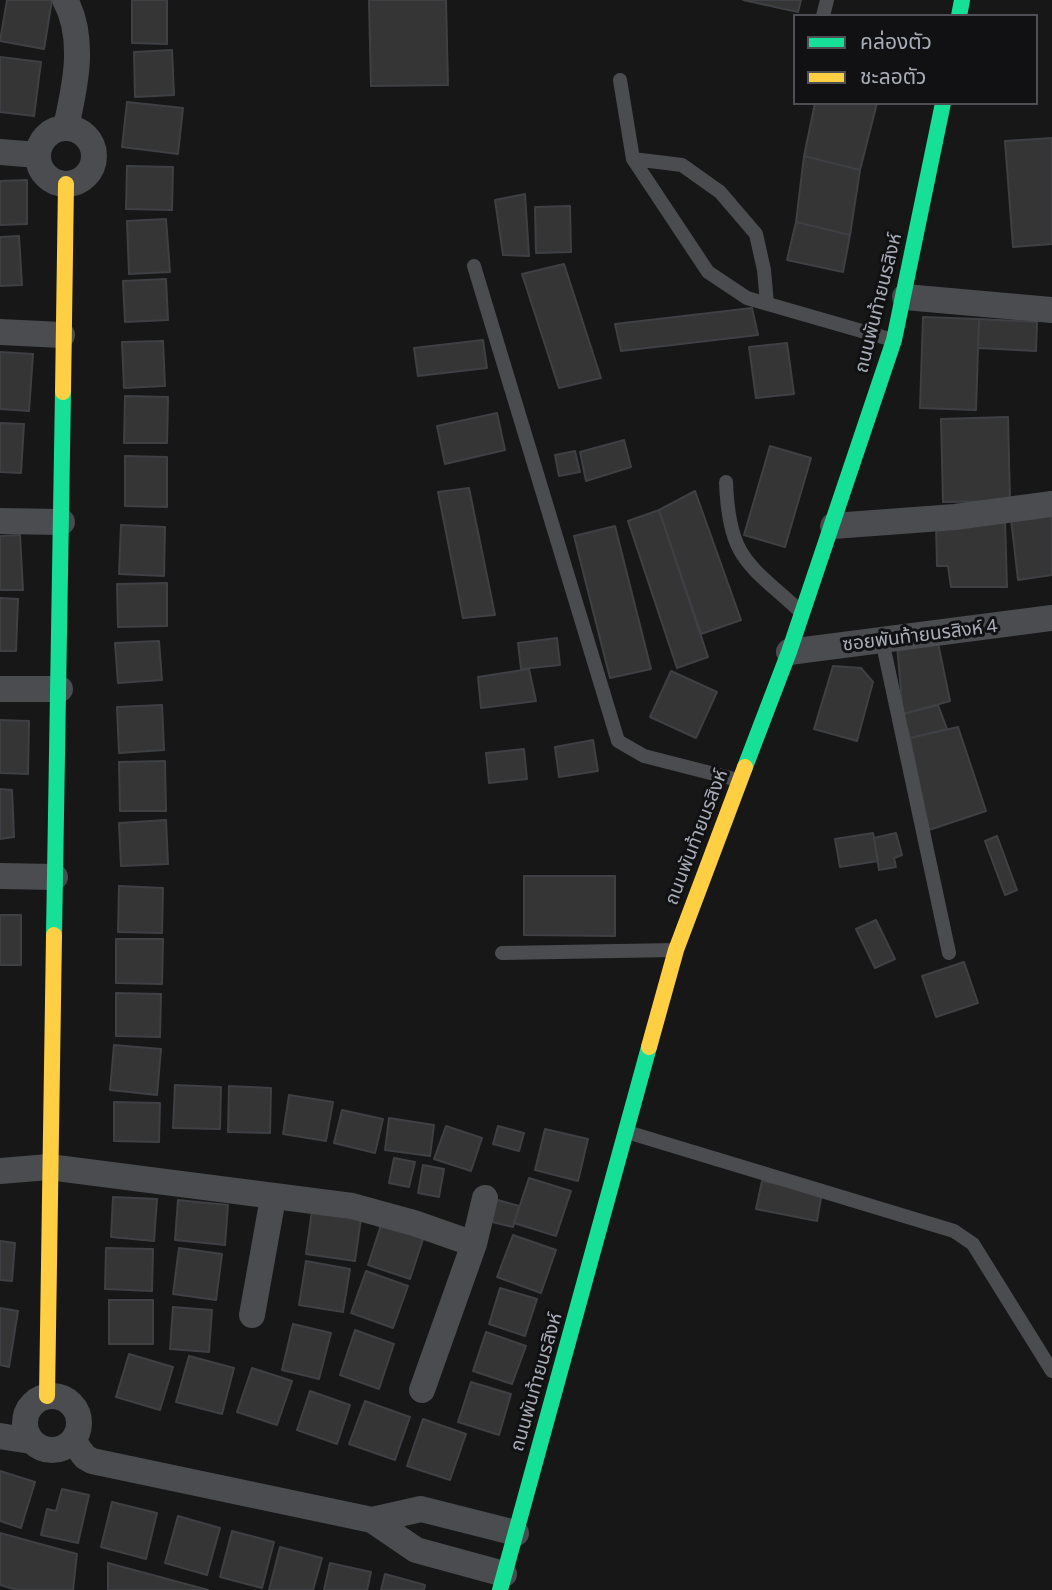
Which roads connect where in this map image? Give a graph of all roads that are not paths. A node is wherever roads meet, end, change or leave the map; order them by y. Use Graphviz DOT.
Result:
graph roads {
  1 [pos="65,0"];
  2 [pos="620,80"];
  3 [pos="943,105"];
  4 [pos="66,127"];
  5 [pos="0,152"];
  6 [pos="38,155"];
  7 [pos="633,159"];
  8 [pos="66,184"];
  9 [pos="474,266"];
  10 [pos="905,297"];
  11 [pos="766,304"];
  12 [pos="1052,310"];
  13 [pos="0,332"];
  14 [pos="62,335"];
  15 [pos="894,340"];
  16 [pos="726,482"];
  17 [pos="1052,504"];
  18 [pos="0,521"];
  19 [pos="62,522"];
  20 [pos="833,526"];
  21 [pos="802,613"];
  22 [pos="1052,618"];
  23 [pos="882,640"];
  24 [pos="789,652"];
  25 [pos="0,689"];
  26 [pos="60,689"];
  27 [pos="739,781"];
  28 [pos="0,876"];
  29 [pos="55,877"];
  30 [pos="676,950"];
  31 [pos="502,953"];
  32 [pos="949,953"];
  33 [pos="625,1131"];
  34 [pos="49,1167"];
  35 [pos="0,1171"];
  36 [pos="273,1198"];
  37 [pos="485,1198"];
  38 [pos="474,1244"];
  39 [pos="252,1315"];
  40 [pos="1052,1371"];
  41 [pos="422,1390"];
  42 [pos="47,1396"];
  43 [pos="0,1436"];
  44 [pos="31,1441"];
  45 [pos="73,1441"];
  46 [pos="372,1520"];
  47 [pos="516,1533"];
  48 [pos="502,1582"];
  1 -- 4 [label="street"];
  2 -- 7 [label="lane"];
  3 -- 10 [label="street, ถนนพันท้ายนรสิงห์"];
  4 -- 6 [label="street"];
  4 -- 8 [label="street"];
  5 -- 6 [label="street"];
  6 -- 8 [label="street"];
  7 -- 11 [label="lane"];
  7 -- 11 [label="lane"];
  8 -- 14 [label="street"];
  9 -- 27 [label="lane"];
  10 -- 12 [label="street"];
  10 -- 15 [label="street, ถนนพันท้ายนรสิงห์"];
  11 -- 15 [label="lane"];
  13 -- 14 [label="street"];
  14 -- 19 [label="street"];
  15 -- 20 [label="street, ถนนพันท้ายนรสิงห์"];
  16 -- 21 [label="lane"];
  17 -- 20 [label="street"];
  18 -- 19 [label="street"];
  19 -- 26 [label="street"];
  20 -- 21 [label="street, ถนนพันท้ายนรสิงห์"];
  21 -- 24 [label="street, ถนนพันท้ายนรสิงห์"];
  22 -- 23 [label="street, ซอยพันท้ายนรสิงห์ 4"];
  23 -- 24 [label="street, ซอยพันท้ายนรสิงห์ 4"];
  23 -- 32 [label="lane"];
  24 -- 27 [label="street, ถนนพันท้ายนรสิงห์"];
  25 -- 26 [label="street"];
  26 -- 29 [label="street"];
  27 -- 30 [label="street, ถนนพันท้ายนรสิงห์"];
  28 -- 29 [label="street"];
  29 -- 34 [label="street"];
  30 -- 31 [label="lane"];
  30 -- 33 [label="street, ถนนพันท้ายนรสิงห์"];
  33 -- 40 [label="lane"];
  33 -- 47 [label="street, ถนนพันท้ายนรสิงห์"];
  34 -- 35 [label="street"];
  34 -- 36 [label="street"];
  34 -- 42 [label="street"];
  36 -- 38 [label="street"];
  36 -- 39 [label="street"];
  37 -- 38 [label="street"];
  38 -- 41 [label="street"];
  42 -- 44 [label="street"];
  42 -- 45 [label="street"];
  43 -- 44 [label="street"];
  44 -- 45 [label="street"];
  45 -- 46 [label="street"];
  46 -- 47 [label="street"];
  46 -- 48 [label="street"];
  47 -- 48 [label="street, ถนนพันท้ายนรสิงห์"];
}
